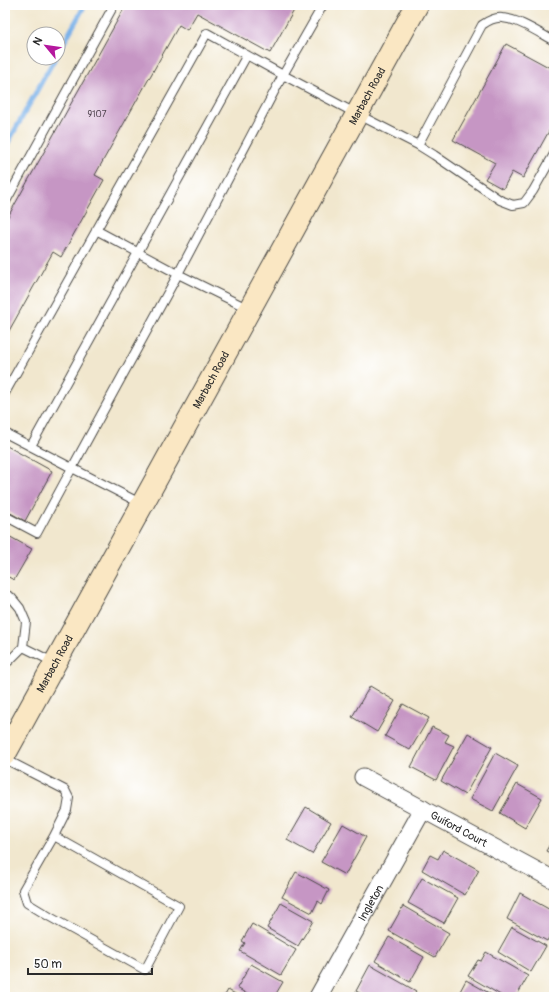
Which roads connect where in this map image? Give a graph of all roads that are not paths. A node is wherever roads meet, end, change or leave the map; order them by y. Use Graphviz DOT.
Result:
graph roads {
  1 [pos="114,5"];
  2 [pos="323,5"];
  3 [pos="417,5"];
  4 [pos="554,41"];
  5 [pos="247,55"];
  6 [pos="283,75"];
  7 [pos="357,114"];
  8 [pos="418,145"];
  9 [pos="554,154"];
  10 [pos="5,203"];
  11 [pos="96,230"];
  12 [pos="138,252"];
  13 [pos="178,274"];
  14 [pos="250,309"];
  15 [pos="5,393"];
  16 [pos="5,433"];
  17 [pos="31,446"];
  18 [pos="72,468"];
  19 [pos="142,505"];
  20 [pos="5,516"];
  21 [pos="5,594"];
  22 [pos="23,647"];
  23 [pos="5,663"];
  24 [pos="55,663"];
  25 [pos="5,754"];
  26 [pos="5,759"];
  27 [pos="363,777"];
  28 [pos="423,809"];
  29 [pos="54,836"];
  30 [pos="554,880"];
  31 [pos="318,997"];
  1 -- 10 [label="lane"];
  2 -- 6 [label="lane"];
  3 -- 7 [label="main road, Marbach Road"];
  4 -- 8 [label="lane"];
  5 -- 6 [label="lane"];
  5 -- 11 [label="lane"];
  5 -- 12 [label="lane"];
  6 -- 7 [label="lane"];
  6 -- 13 [label="lane"];
  7 -- 8 [label="lane"];
  7 -- 14 [label="main road, Marbach Road"];
  8 -- 9 [label="lane"];
  11 -- 12 [label="lane"];
  11 -- 15 [label="lane"];
  12 -- 13 [label="lane"];
  12 -- 17 [label="lane"];
  13 -- 14 [label="lane"];
  13 -- 18 [label="lane"];
  14 -- 19 [label="main road, Marbach Road"];
  16 -- 17 [label="lane"];
  17 -- 18 [label="lane"];
  18 -- 19 [label="lane"];
  18 -- 20 [label="lane"];
  19 -- 24 [label="main road, Marbach Road"];
  21 -- 22 [label="lane"];
  22 -- 23 [label="lane"];
  22 -- 24 [label="lane"];
  24 -- 25 [label="main road, Marbach Road"];
  26 -- 29 [label="lane"];
  27 -- 28 [label="street, Guiford Court"];
  28 -- 30 [label="street, Guiford Court"];
  28 -- 31 [label="street, Ingleton"];
  29 -- 29 [label="lane"];
}
